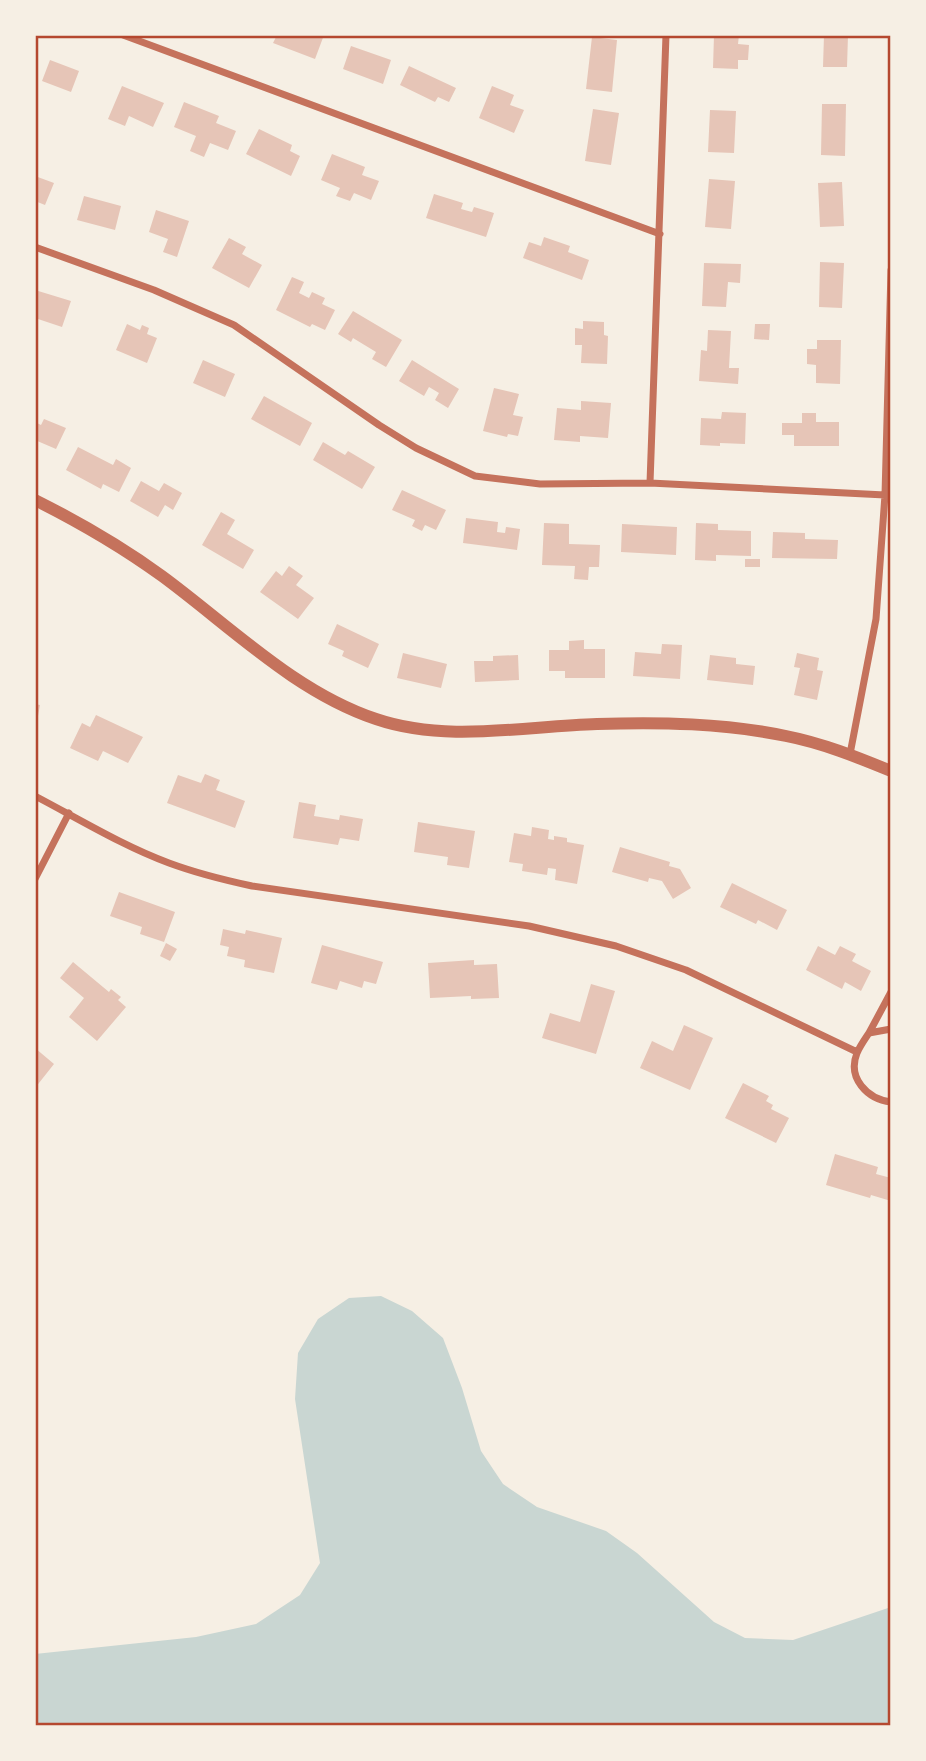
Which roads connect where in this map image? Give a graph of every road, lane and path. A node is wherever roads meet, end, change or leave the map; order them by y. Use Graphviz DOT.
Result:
graph roads {
  1 [pos="666,35"];
  2 [pos="128,36"];
  3 [pos="660,234"];
  4 [pos="35,247"];
  5 [pos="891,270"];
  6 [pos="650,483"];
  7 [pos="885,495"];
  8 [pos="35,500"];
  9 [pos="850,754"];
  10 [pos="891,771"];
  11 [pos="35,796"];
  12 [pos="69,813"];
  13 [pos="35,879"];
  14 [pos="891,992"];
  15 [pos="891,1029"];
  16 [pos="869,1032"];
  17 [pos="857,1052"];
  18 [pos="891,1102"];
  1 -- 3 [label="street"];
  2 -- 3 [label="street"];
  3 -- 6 [label="street"];
  4 -- 6 [label="street"];
  5 -- 7 [label="street"];
  6 -- 7 [label="street"];
  7 -- 9 [label="street"];
  8 -- 9 [label="street"];
  9 -- 10 [label="street"];
  11 -- 12 [label="street"];
  12 -- 13 [label="street"];
  12 -- 17 [label="street"];
  14 -- 16 [label="street"];
  15 -- 16 [label="street"];
  16 -- 17 [label="street"];
  17 -- 18 [label="street"];
}
